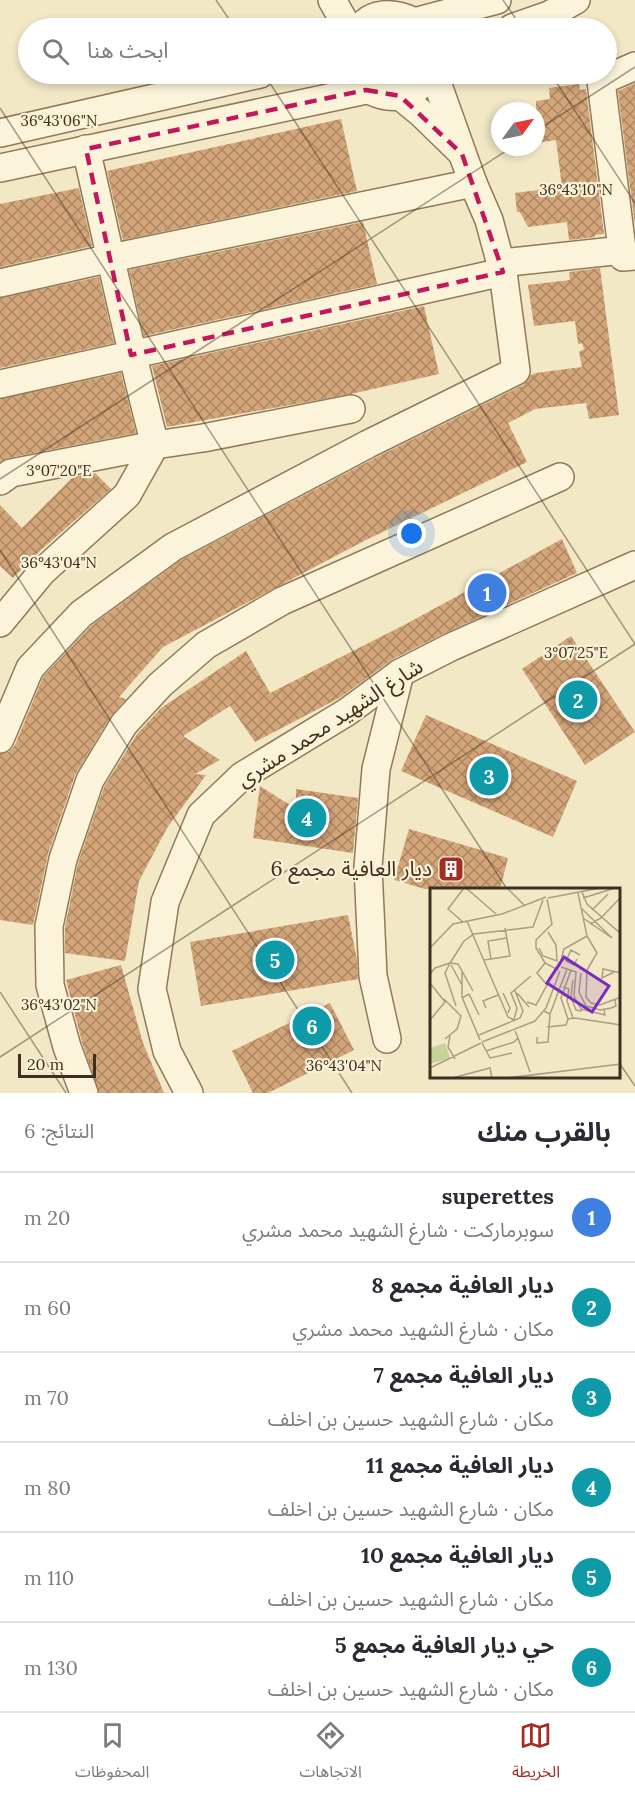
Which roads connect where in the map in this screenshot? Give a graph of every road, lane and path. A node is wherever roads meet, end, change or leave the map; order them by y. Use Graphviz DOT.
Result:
graph roads {
  1 [pos="332,0"];
  2 [pos="497,0"];
  3 [pos="576,0"];
  4 [pos="342,18"];
  5 [pos="376,18"];
  6 [pos="404,18"];
  7 [pos="440,18"];
  8 [pos="540,18"];
  9 [pos="635,66"];
  10 [pos="617,74"];
  11 [pos="216,84"];
  12 [pos="352,84"];
  13 [pos="363,84"];
  14 [pos="420,84"];
  15 [pos="438,84"];
  16 [pos="601,84"];
  17 [pos="400,96"];
  18 [pos="0,133"];
  19 [pos="86,149"];
  20 [pos="462,154"];
  21 [pos="0,168"];
  22 [pos="473,183"];
  23 [pos="629,253"];
  24 [pos="111,258"];
  25 [pos="502,268"];
  26 [pos="0,284"];
  27 [pos="131,355"];
  28 [pos="0,384"];
  29 [pos="351,409"];
  30 [pos="155,445"];
  31 [pos="560,477"];
  32 [pos="0,481"];
  33 [pos="635,565"];
  34 [pos="0,623"];
  35 [pos="400,672"];
  36 [pos="0,739"];
  37 [pos="387,1039"];
  38 [pos="84,1093"];
  39 [pos="189,1093"];
  1 -- 4 [label="street"];
  2 -- 7 [label="street"];
  3 -- 8 [label="street"];
  5 -- 6 [label="street"];
  9 -- 10 [label="street"];
  11 -- 18 [label="street"];
  12 -- 19 [label="street"];
  13 -- 17 [label="street"];
  14 -- 17 [label="street"];
  15 -- 20 [label="street"];
  16 -- 23 [label="street"];
  17 -- 20 [label="street"];
  19 -- 21 [label="street"];
  19 -- 24 [label="street"];
  20 -- 22 [label="street"];
  22 -- 24 [label="street"];
  22 -- 25 [label="street"];
  23 -- 25 [label="street"];
  24 -- 26 [label="street"];
  24 -- 27 [label="street"];
  25 -- 27 [label="street"];
  25 -- 36 [label="street"];
  27 -- 28 [label="street"];
  27 -- 30 [label="street"];
  29 -- 30 [label="street"];
  30 -- 32 [label="street"];
  30 -- 34 [label="street"];
  31 -- 38 [label="street"];
  33 -- 35 [label="street, شارغ الشهيد محمد مشري"];
  35 -- 37 [label="street"];
  35 -- 39 [label="street, شارغ الشهيد محمد مشري"];
}
